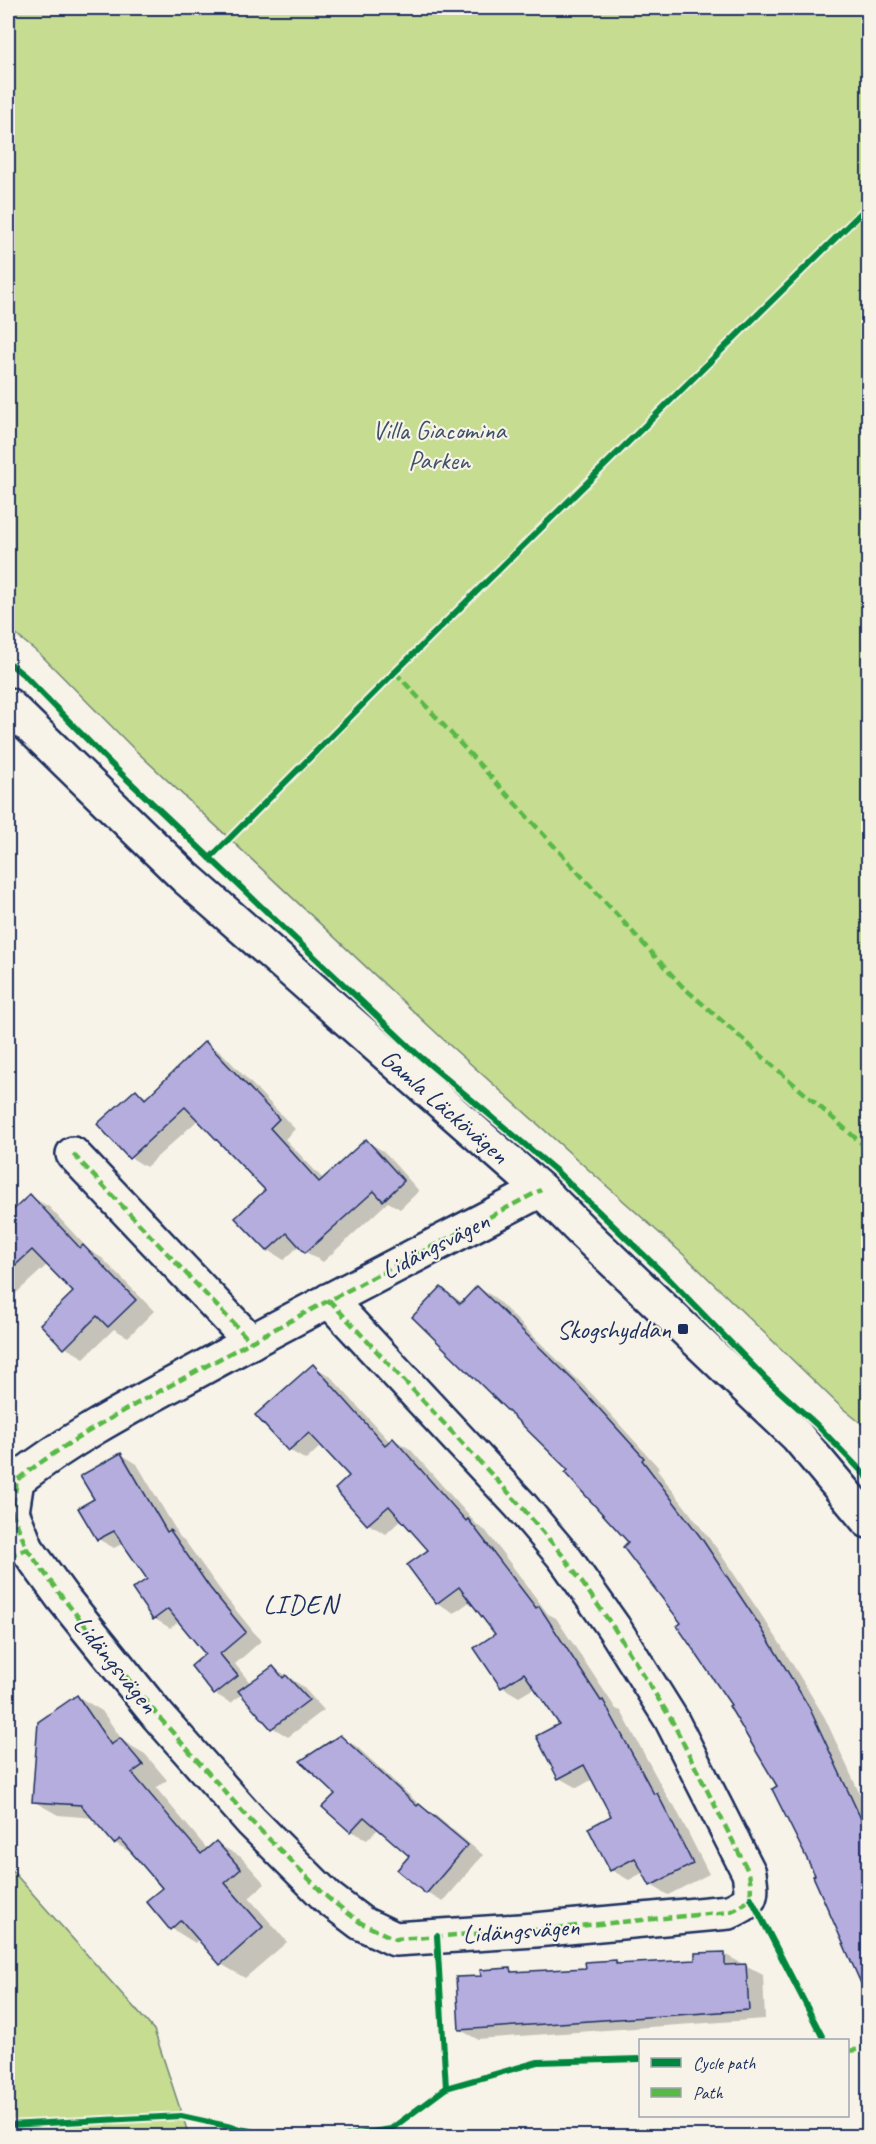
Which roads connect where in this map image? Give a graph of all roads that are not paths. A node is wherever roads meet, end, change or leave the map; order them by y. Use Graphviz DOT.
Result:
graph roads {
  1 [pos="8,705"];
  2 [pos="73,1154"];
  3 [pos="541,1190"];
  4 [pos="329,1300"];
  5 [pos="250,1342"];
  6 [pos="868,1521"];
  1 -- 3 [label="street, Gamla Läckövägen"];
  2 -- 5 [label="street"];
  3 -- 4 [label="street, Lidängsvägen"];
  3 -- 6 [label="street, Gamla Läckövägen"];
  4 -- 5 [label="street, Lidängsvägen"];
  4 -- 5 [label="street, Lidängsvägen"];
}
